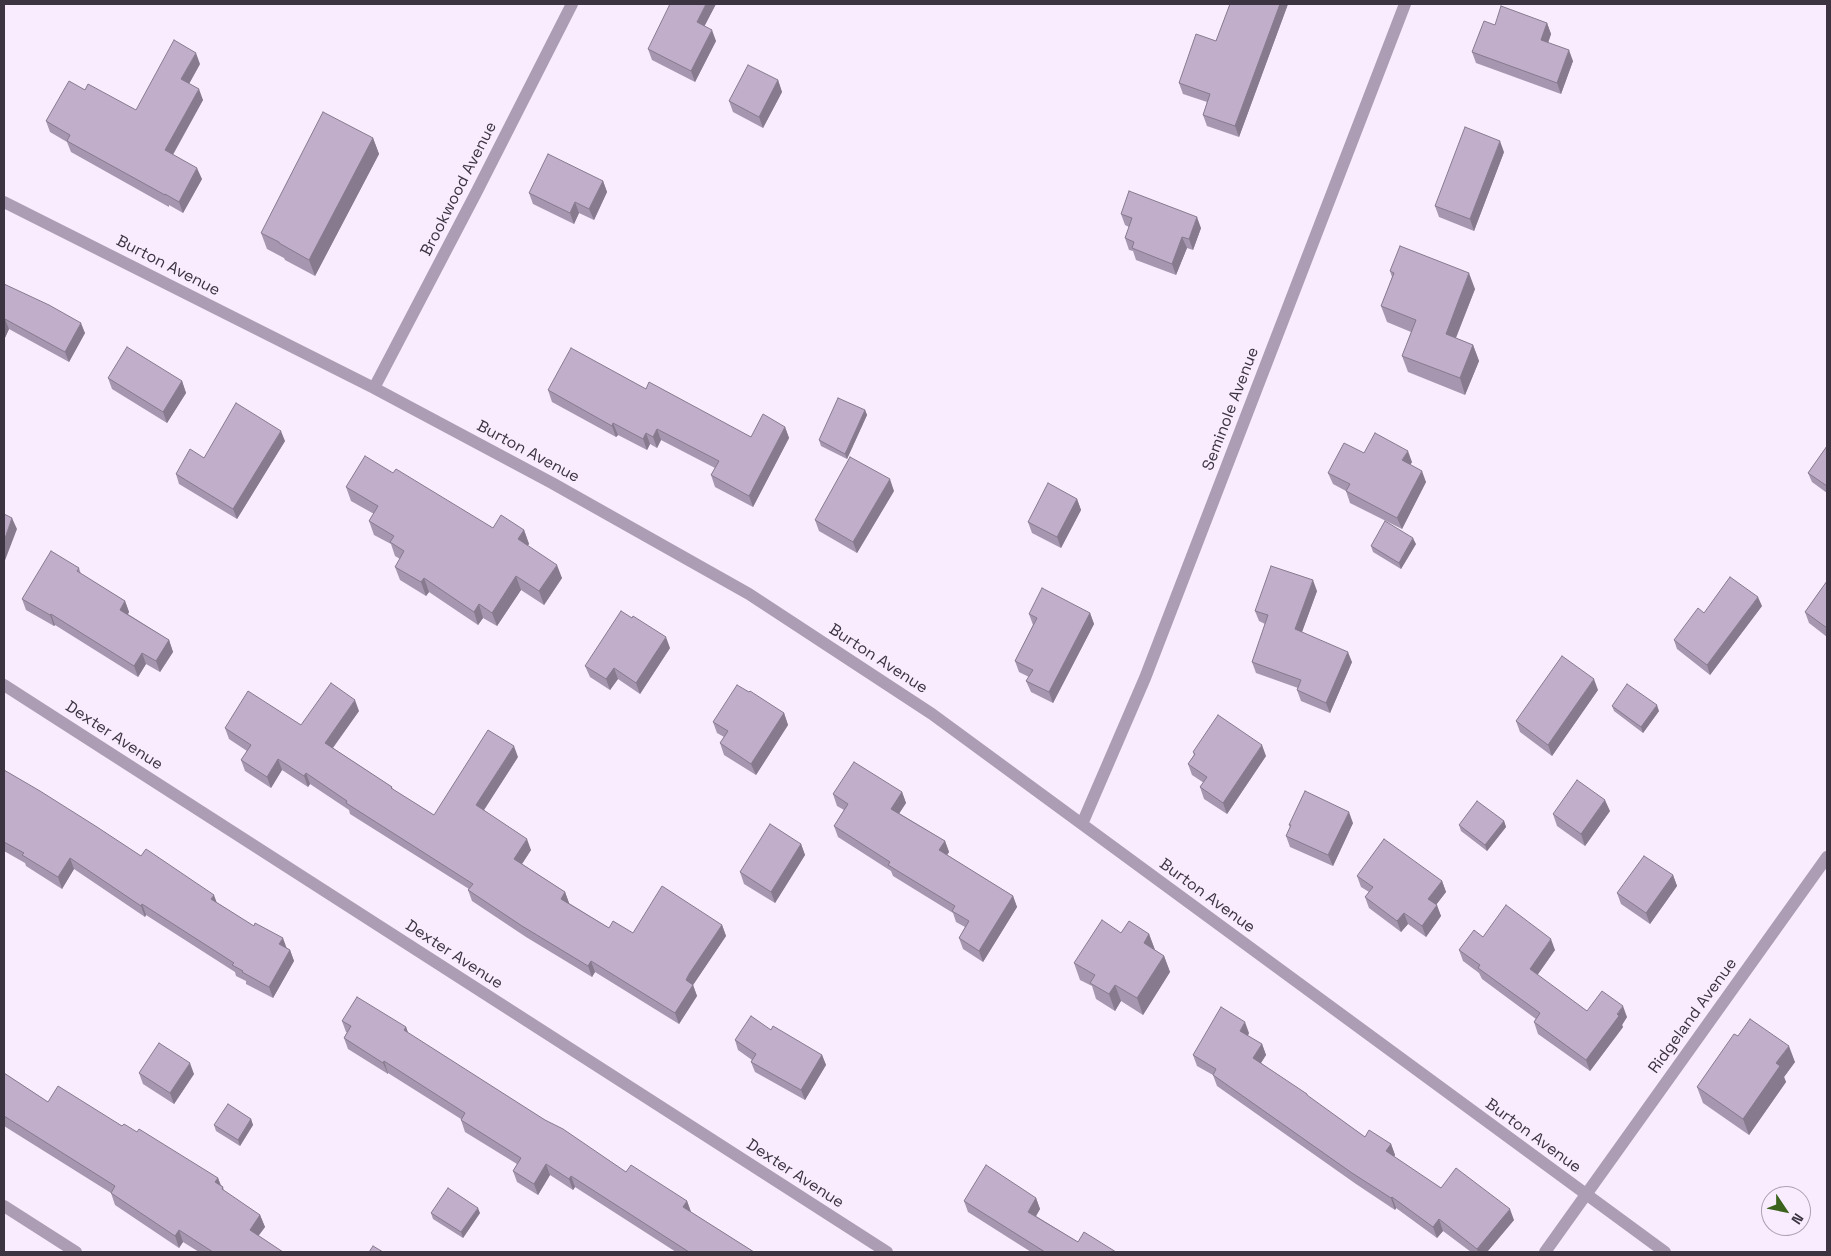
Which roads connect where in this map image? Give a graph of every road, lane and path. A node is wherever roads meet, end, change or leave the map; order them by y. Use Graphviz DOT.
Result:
graph roads {
  1 [pos="572,4"];
  2 [pos="1405,4"];
  3 [pos="4,202"];
  4 [pos="374,388"];
  5 [pos="4,685"];
  6 [pos="1082,824"];
  7 [pos="1827,857"];
  8 [pos="1585,1194"];
  9 [pos="4,1206"];
  10 [pos="76,1252"];
  11 [pos="887,1252"];
  12 [pos="1545,1252"];
  13 [pos="1665,1252"];
  1 -- 4 [label="street, Brookwood Avenue"];
  2 -- 6 [label="street, Seminole Avenue"];
  3 -- 4 [label="street, Burton Avenue"];
  4 -- 6 [label="street, Burton Avenue"];
  5 -- 11 [label="street, Dexter Avenue"];
  6 -- 8 [label="street, Burton Avenue"];
  7 -- 8 [label="street, Ridgeland Avenue"];
  8 -- 12 [label="street, Ridgeland Avenue"];
  8 -- 13 [label="street, Burton Avenue"];
  9 -- 10 [label="street"];
}
